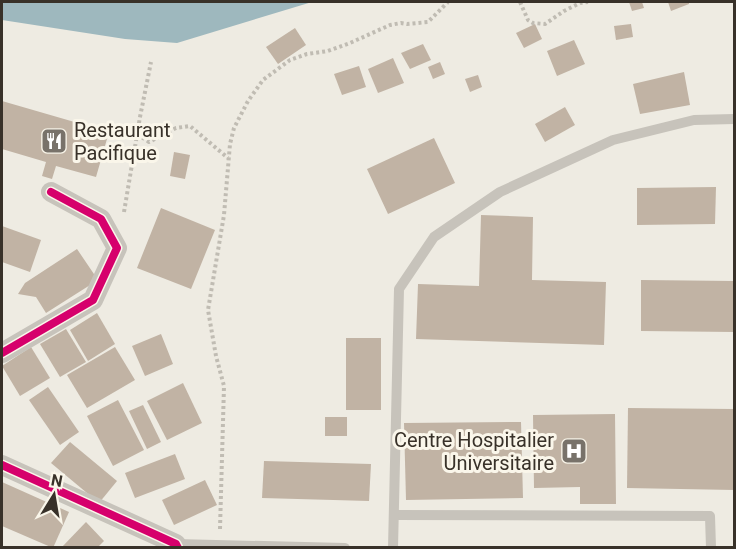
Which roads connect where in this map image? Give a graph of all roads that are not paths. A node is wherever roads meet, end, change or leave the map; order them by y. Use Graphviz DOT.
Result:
graph roads {
  1 [pos="735,119"];
  2 [pos="51,192"];
  3 [pos="2,353"];
  4 [pos="2,465"];
  5 [pos="393,514"];
  6 [pos="177,546"];
  7 [pos="345,548"];
  8 [pos="393,548"];
  9 [pos="711,548"];
  1 -- 5 [label="lane"];
  2 -- 3 [label="street"];
  4 -- 6 [label="street"];
  5 -- 8 [label="lane"];
  5 -- 9 [label="lane"];
  6 -- 7 [label="lane"];
}
